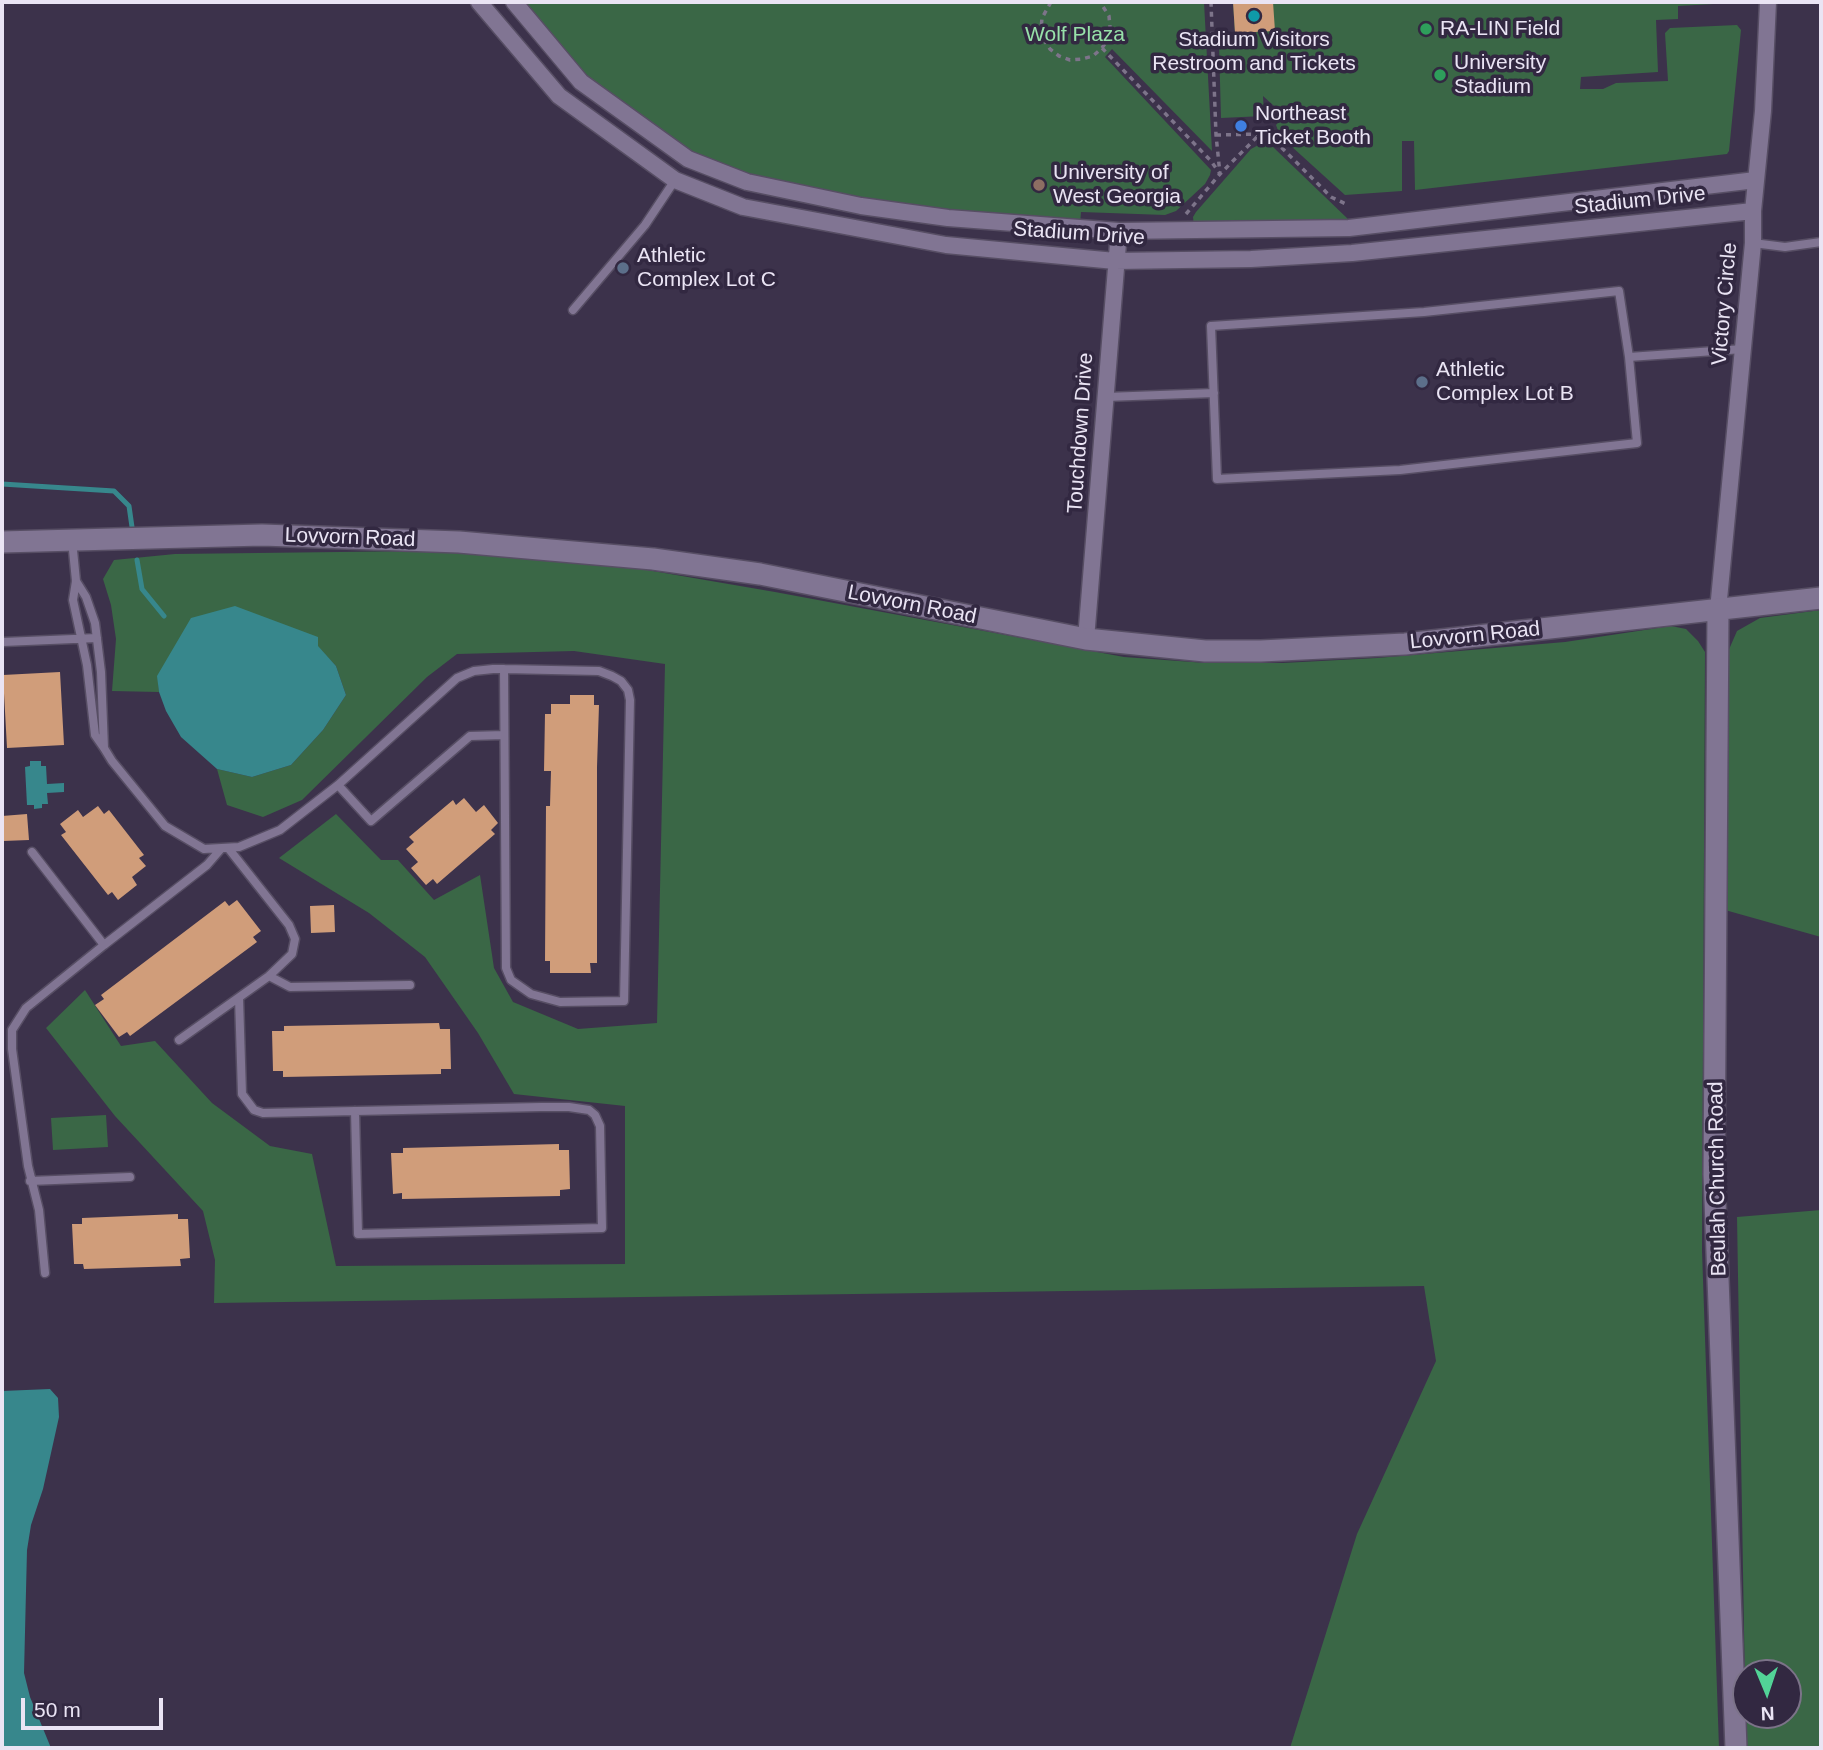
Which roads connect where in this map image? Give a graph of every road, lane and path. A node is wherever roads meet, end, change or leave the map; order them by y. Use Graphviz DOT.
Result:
graph roads {
  1 [pos="480,2"];
  2 [pos="514,2"];
  3 [pos="1051,2"];
  4 [pos="1100,2"];
  5 [pos="1212,2"];
  6 [pos="1768,2"];
  7 [pos="1102,48"];
  8 [pos="1260,134"];
  9 [pos="1216,135"];
  10 [pos="1220,174"];
  11 [pos="675,180"];
  12 [pos="1756,180"];
  13 [pos="1346,204"];
  14 [pos="1752,211"];
  15 [pos="1181,219"];
  16 [pos="1119,231"];
  17 [pos="1821,242"];
  18 [pos="1753,243"];
  19 [pos="1115,261"];
  20 [pos="573,310"];
  21 [pos="1743,349"];
  22 [pos="1629,357"];
  23 [pos="1214,393"];
  24 [pos="1106,397"];
  25 [pos="72,539"];
  26 [pos="2,542"];
  27 [pos="76,581"];
  28 [pos="1821,598"];
  29 [pos="1718,610"];
  30 [pos="96,638"];
  31 [pos="81,639"];
  32 [pos="1086,639"];
  33 [pos="3,642"];
  34 [pos="504,669"];
  35 [pos="503,735"];
  36 [pos="104,748"];
  37 [pos="338,785"];
  38 [pos="225,849"];
  39 [pos="32,852"];
  40 [pos="104,945"];
  41 [pos="269,976"];
  42 [pos="410,985"];
  43 [pos="239,998"];
  44 [pos="179,1040"];
  45 [pos="355,1111"];
  46 [pos="130,1177"];
  47 [pos="30,1181"];
  48 [pos="45,1273"];
  49 [pos="1736,1748"];
  1 -- 11 [label="street, Stadium Drive"];
  2 -- 16 [label="street, Stadium Drive"];
  3 -- 7 [label="path"];
  4 -- 7 [label="path"];
  5 -- 9 [label="path"];
  6 -- 12 [label="street, Victory Circle"];
  7 -- 10 [label="path"];
  8 -- 9 [label="path"];
  8 -- 10 [label="path"];
  8 -- 13 [label="path"];
  9 -- 10 [label="path"];
  10 -- 15 [label="path"];
  11 -- 19 [label="street, Stadium Drive"];
  11 -- 20 [label="lane"];
  12 -- 14 [label="street, Victory Circle"];
  12 -- 16 [label="street, Stadium Drive"];
  14 -- 18 [label="street, Victory Circle"];
  14 -- 19 [label="street, Stadium Drive"];
  16 -- 19 [label="street, Touchdown Drive"];
  17 -- 18 [label="lane"];
  18 -- 21 [label="street, Victory Circle"];
  19 -- 24 [label="street, Touchdown Drive"];
  21 -- 22 [label="lane"];
  21 -- 29 [label="street, Victory Circle"];
  22 -- 23 [label="lane"];
  22 -- 23 [label="lane"];
  23 -- 24 [label="lane"];
  24 -- 32 [label="street, Touchdown Drive"];
  25 -- 26 [label="street, Lovvorn Road"];
  25 -- 27 [label="lane"];
  25 -- 32 [label="street, Lovvorn Road"];
  27 -- 30 [label="lane"];
  27 -- 31 [label="lane"];
  28 -- 29 [label="street, Lovvorn Road"];
  29 -- 32 [label="street, Lovvorn Road"];
  29 -- 49 [label="street, Beulah Church Road"];
  30 -- 31 [label="lane"];
  30 -- 36 [label="lane"];
  31 -- 33 [label="lane"];
  31 -- 36 [label="lane"];
  34 -- 35 [label="lane"];
  34 -- 35 [label="lane"];
  34 -- 37 [label="lane"];
  35 -- 37 [label="lane"];
  36 -- 38 [label="lane"];
  37 -- 38 [label="lane"];
  38 -- 40 [label="lane"];
  38 -- 41 [label="lane"];
  39 -- 40 [label="lane"];
  40 -- 47 [label="lane"];
  41 -- 42 [label="lane"];
  41 -- 43 [label="lane"];
  43 -- 44 [label="lane"];
  43 -- 45 [label="lane"];
  45 -- 45 [label="lane"];
  46 -- 47 [label="lane"];
  47 -- 48 [label="lane"];
}
